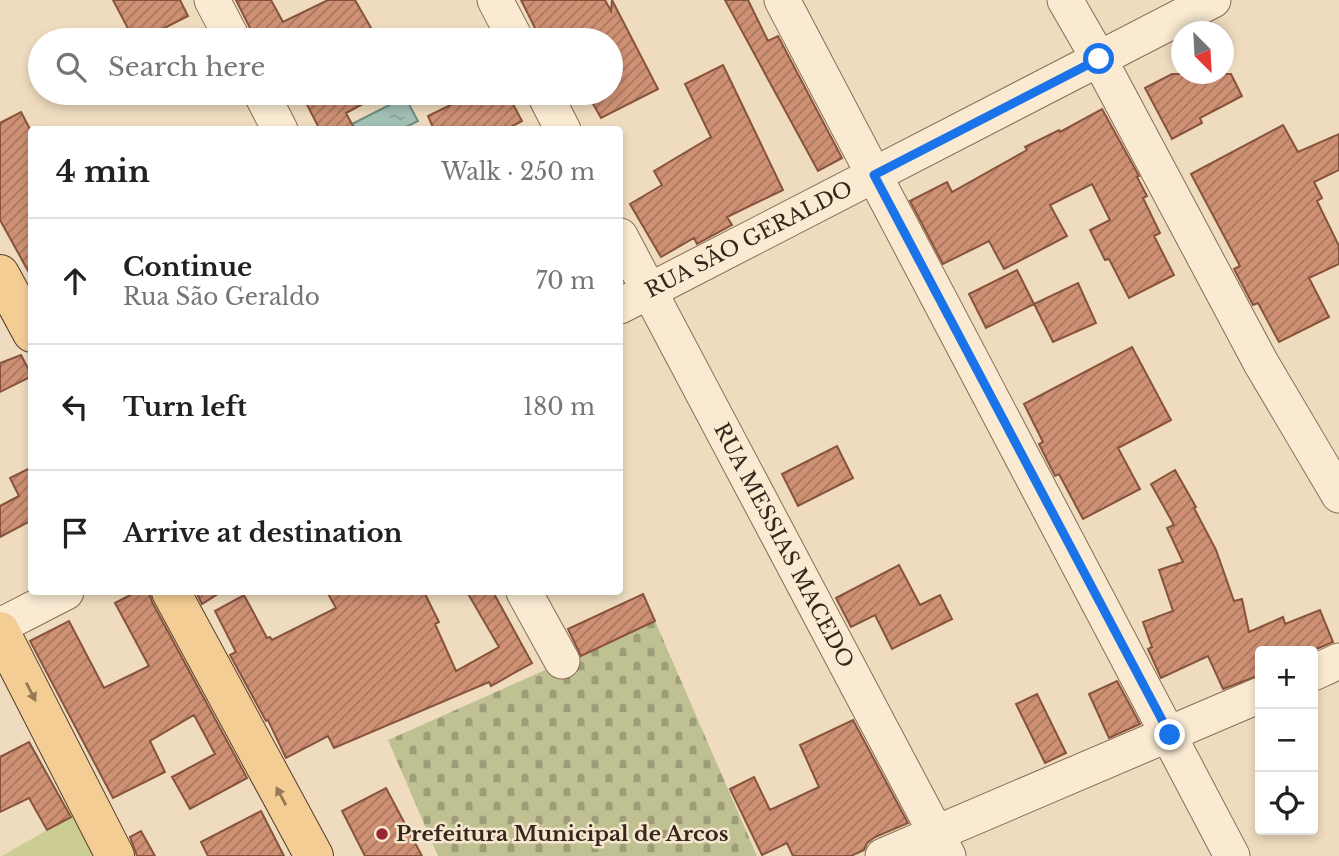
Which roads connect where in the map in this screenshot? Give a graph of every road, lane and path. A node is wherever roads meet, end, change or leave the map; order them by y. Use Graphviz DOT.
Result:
graph roads {
  1 [pos="212,0"];
  2 [pos="495,0"];
  3 [pos="782,0"];
  4 [pos="1065,0"];
  5 [pos="1213,0"];
  6 [pos="227,28"];
  7 [pos="510,28"];
  8 [pos="1099,59"];
  9 [pos="267,105"];
  10 [pos="550,105"];
  11 [pos="278,126"];
  12 [pos="561,126"];
  13 [pos="874,175"];
  14 [pos="623,250"];
  15 [pos="0,274"];
  16 [pos="634,299"];
  17 [pos="28,326"];
  18 [pos="1339,495"];
  19 [pos="61,595"];
  20 [pos="173,595"];
  21 [pos="526,595"];
  22 [pos="0,629"];
  23 [pos="562,661"];
  24 [pos="1339,661"];
  25 [pos="1318,671"];
  26 [pos="1255,697"];
  27 [pos="1170,735"];
  28 [pos="942,845"];
  29 [pos="116,856"];
  30 [pos="314,856"];
  31 [pos="883,856"];
  32 [pos="1232,856"];
  1 -- 6 [label="street"];
  2 -- 7 [label="street"];
  3 -- 13 [label="street"];
  4 -- 8 [label="street"];
  5 -- 8 [label="street, RUA SÃO GERALDO"];
  8 -- 13 [label="street, RUA SÃO GERALDO"];
  8 -- 18 [label="street"];
  9 -- 11 [label="street"];
  10 -- 12 [label="street"];
  13 -- 16 [label="street, RUA SÃO GERALDO"];
  13 -- 27 [label="street"];
  14 -- 16 [label="street, RUA MESSIAS MACEDO"];
  15 -- 17 [label="main road"];
  16 -- 28 [label="street, RUA MESSIAS MACEDO"];
  19 -- 22 [label="street"];
  30 -- 20 [label="main road, one-way"];
  21 -- 23 [label="street"];
  22 -- 29 [label="main road, one-way"];
  24 -- 25 [label="street"];
  26 -- 27 [label="street"];
  27 -- 28 [label="street"];
  27 -- 32 [label="street"];
  28 -- 31 [label="street"];
}
